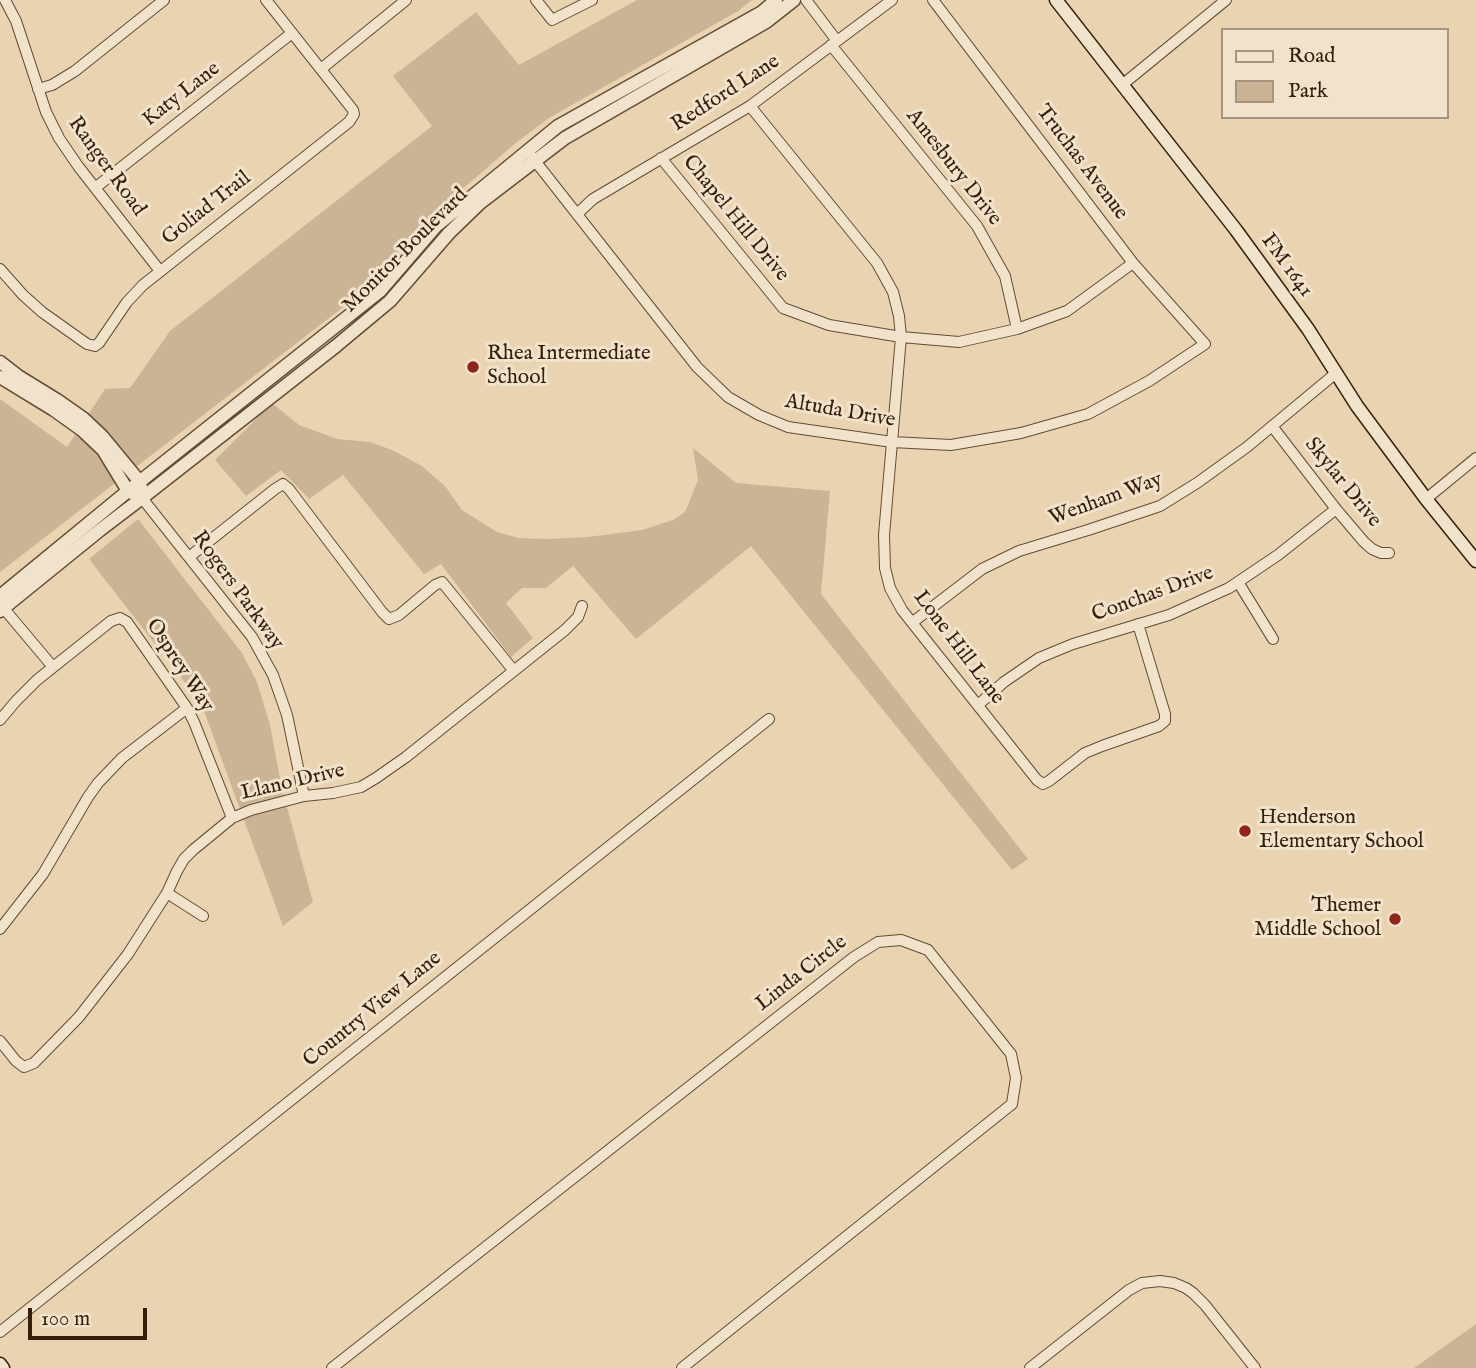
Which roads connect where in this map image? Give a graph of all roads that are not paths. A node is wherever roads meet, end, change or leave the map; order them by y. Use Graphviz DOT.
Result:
graph roads {
  1 [pos="5,0"];
  2 [pos="164,0"];
  3 [pos="267,0"];
  4 [pos="536,0"];
  5 [pos="592,0"];
  6 [pos="776,0"];
  7 [pos="794,0"];
  8 [pos="806,0"];
  9 [pos="892,0"];
  10 [pos="933,0"];
  11 [pos="1056,0"];
  12 [pos="1226,0"];
  13 [pos="402,1"];
  14 [pos="292,33"];
  15 [pos="834,43"];
  16 [pos="321,69"];
  17 [pos="1122,85"];
  18 [pos="38,89"];
  19 [pos="750,106"];
  20 [pos="531,156"];
  21 [pos="661,158"];
  22 [pos="95,188"];
  23 [pos="577,214"];
  24 [pos="1133,263"];
  25 [pos="0,269"];
  26 [pos="160,271"];
  27 [pos="1017,329"];
  28 [pos="901,337"];
  29 [pos="1205,344"];
  30 [pos="0,362"];
  31 [pos="1336,373"];
  32 [pos="0,377"];
  33 [pos="1272,426"];
  34 [pos="892,442"];
  35 [pos="1476,458"];
  36 [pos="140,482"];
  37 [pos="128,491"];
  38 [pos="142,498"];
  39 [pos="1426,499"];
  40 [pos="1336,509"];
  41 [pos="1389,554"];
  42 [pos="189,557"];
  43 [pos="1476,561"];
  44 [pos="1238,582"];
  45 [pos="1,604"];
  46 [pos="582,606"];
  47 [pos="913,622"];
  48 [pos="1138,624"];
  49 [pos="1273,639"];
  50 [pos="53,667"];
  51 [pos="514,671"];
  52 [pos="978,705"];
  53 [pos="187,708"];
  54 [pos="769,719"];
  55 [pos="0,720"];
  56 [pos="303,796"];
  57 [pos="232,818"];
  58 [pos="167,893"];
  59 [pos="203,916"];
  60 [pos="0,929"];
  61 [pos="0,1041"];
  62 [pos="0,1332"];
  63 [pos="332,1368"];
  64 [pos="682,1368"];
  65 [pos="1030,1368"];
  66 [pos="1255,1368"];
  1 -- 18 [label="street, Ranger Road"];
  2 -- 18 [label="street"];
  3 -- 14 [label="street"];
  4 -- 5 [label="street"];
  6 -- 20 [label="street, Monitor Boulevard"];
  7 -- 20 [label="street, Monitor Boulevard"];
  8 -- 15 [label="street, Amesbury Drive"];
  9 -- 15 [label="street, Redford Lane"];
  10 -- 24 [label="street, Truchas Avenue"];
  11 -- 17 [label="street, FM 1641 / FM 1641"];
  12 -- 17 [label="street"];
  13 -- 16 [label="street"];
  14 -- 16 [label="street"];
  14 -- 22 [label="street, Katy Lane"];
  15 -- 19 [label="street, Redford Lane"];
  15 -- 27 [label="street, Amesbury Drive"];
  16 -- 26 [label="street, Goliad Trail"];
  17 -- 31 [label="street, FM 1641 / FM 1641"];
  18 -- 22 [label="street, Ranger Road"];
  19 -- 21 [label="street, Redford Lane"];
  19 -- 28 [label="street, Lone Hill Lane"];
  20 -- 23 [label="street, Altuda Drive"];
  20 -- 36 [label="street, Monitor Boulevard"];
  20 -- 38 [label="street, Monitor Boulevard"];
  21 -- 23 [label="street, Redford Lane"];
  21 -- 28 [label="street, Chapel Hill Drive"];
  22 -- 26 [label="street, Ranger Road"];
  23 -- 34 [label="street, Altuda Drive"];
  24 -- 27 [label="street, Chapel Hill Drive"];
  24 -- 29 [label="street, Truchas Avenue"];
  25 -- 26 [label="street, Goliad Trail"];
  27 -- 28 [label="street, Chapel Hill Drive"];
  28 -- 34 [label="street, Lone Hill Lane"];
  29 -- 34 [label="street, Altuda Drive"];
  30 -- 36 [label="street"];
  31 -- 33 [label="street, Wenham Way"];
  31 -- 39 [label="street, FM 1641 / FM 1641"];
  32 -- 37 [label="street"];
  33 -- 40 [label="street, Skylar Drive"];
  33 -- 47 [label="street, Wenham Way"];
  34 -- 47 [label="street, Lone Hill Lane"];
  35 -- 39 [label="street"];
  36 -- 37 [label="street, Monitor Boulevard"];
  36 -- 38 [label="street"];
  37 -- 38 [label="street, Rogers Parkway"];
  37 -- 45 [label="street, Monitor Boulevard"];
  38 -- 42 [label="street, Rogers Parkway"];
  38 -- 45 [label="street, Monitor Boulevard"];
  39 -- 43 [label="street, FM 1641 / FM 1641"];
  40 -- 41 [label="street, Skylar Drive"];
  40 -- 44 [label="street, Conchas Drive"];
  42 -- 51 [label="street"];
  42 -- 56 [label="street, Rogers Parkway"];
  44 -- 48 [label="street, Conchas Drive"];
  44 -- 49 [label="street"];
  45 -- 50 [label="street"];
  46 -- 51 [label="street, Llano Drive"];
  47 -- 52 [label="street, Lone Hill Lane"];
  48 -- 52 [label="street, Conchas Drive"];
  48 -- 52 [label="street, Lone Hill Lane"];
  50 -- 53 [label="street, Osprey Way"];
  50 -- 55 [label="street"];
  51 -- 56 [label="street, Llano Drive"];
  53 -- 57 [label="street, Osprey Way"];
  53 -- 60 [label="street"];
  54 -- 62 [label="street, Country View Lane"];
  56 -- 57 [label="street, Llano Drive"];
  57 -- 58 [label="street, Llano Drive"];
  58 -- 59 [label="street"];
  58 -- 61 [label="street, Llano Drive"];
  63 -- 64 [label="street, Linda Circle"];
  65 -- 66 [label="street"];
}
